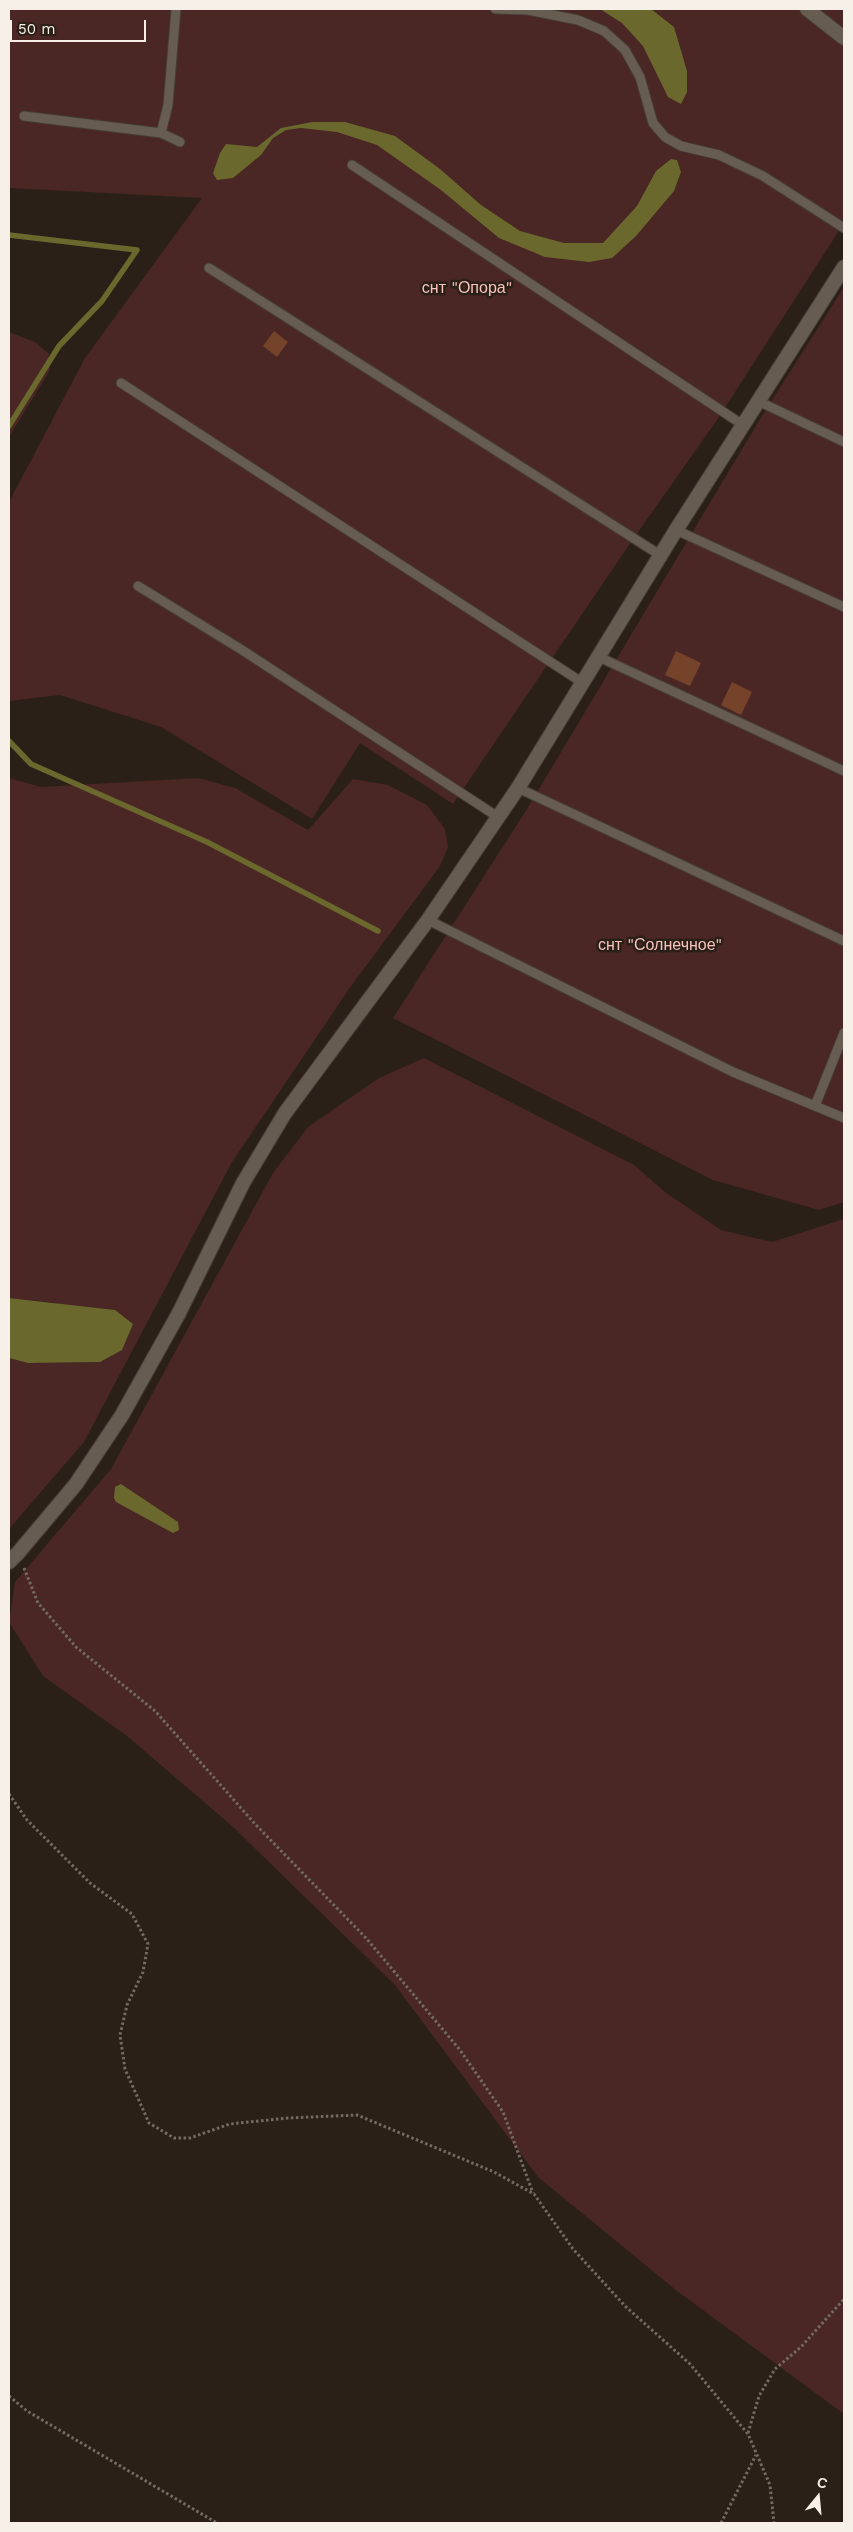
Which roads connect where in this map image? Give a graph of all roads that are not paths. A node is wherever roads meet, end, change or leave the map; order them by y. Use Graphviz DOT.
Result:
graph roads {
  1 [pos="176,9"];
  2 [pos="495,9"];
  3 [pos="807,9"];
  4 [pos="844,38"];
  5 [pos="24,116"];
  6 [pos="161,132"];
  7 [pos="180,142"];
  8 [pos="352,165"];
  9 [pos="844,228"];
  10 [pos="844,267"];
  11 [pos="209,268"];
  12 [pos="840,282"];
  13 [pos="122,383"];
  14 [pos="758,401"];
  15 [pos="743,425"];
  16 [pos="844,442"];
  17 [pos="676,530"];
  18 [pos="660,555"];
  19 [pos="138,586"];
  20 [pos="844,607"];
  21 [pos="599,657"];
  22 [pos="583,683"];
  23 [pos="844,771"];
  24 [pos="518,788"];
  25 [pos="498,817"];
  26 [pos="428,920"];
  27 [pos="844,941"];
  28 [pos="844,1033"];
  29 [pos="815,1106"];
  30 [pos="844,1118"];
  31 [pos="14,1557"];
  1 -- 6 [label="lane"];
  2 -- 9 [label="lane"];
  3 -- 4 [label="street"];
  5 -- 6 [label="lane"];
  6 -- 7 [label="lane"];
  8 -- 15 [label="lane"];
  10 -- 12 [label="street"];
  11 -- 18 [label="lane"];
  12 -- 14 [label="street"];
  13 -- 22 [label="lane"];
  14 -- 15 [label="street"];
  14 -- 16 [label="lane"];
  15 -- 17 [label="street"];
  17 -- 18 [label="street"];
  17 -- 20 [label="lane"];
  18 -- 21 [label="street"];
  19 -- 25 [label="lane"];
  21 -- 22 [label="street"];
  21 -- 23 [label="lane"];
  22 -- 24 [label="street"];
  24 -- 25 [label="street"];
  24 -- 27 [label="lane"];
  25 -- 26 [label="street"];
  26 -- 29 [label="lane"];
  26 -- 31 [label="street"];
  28 -- 29 [label="lane"];
  29 -- 30 [label="lane"];
}
